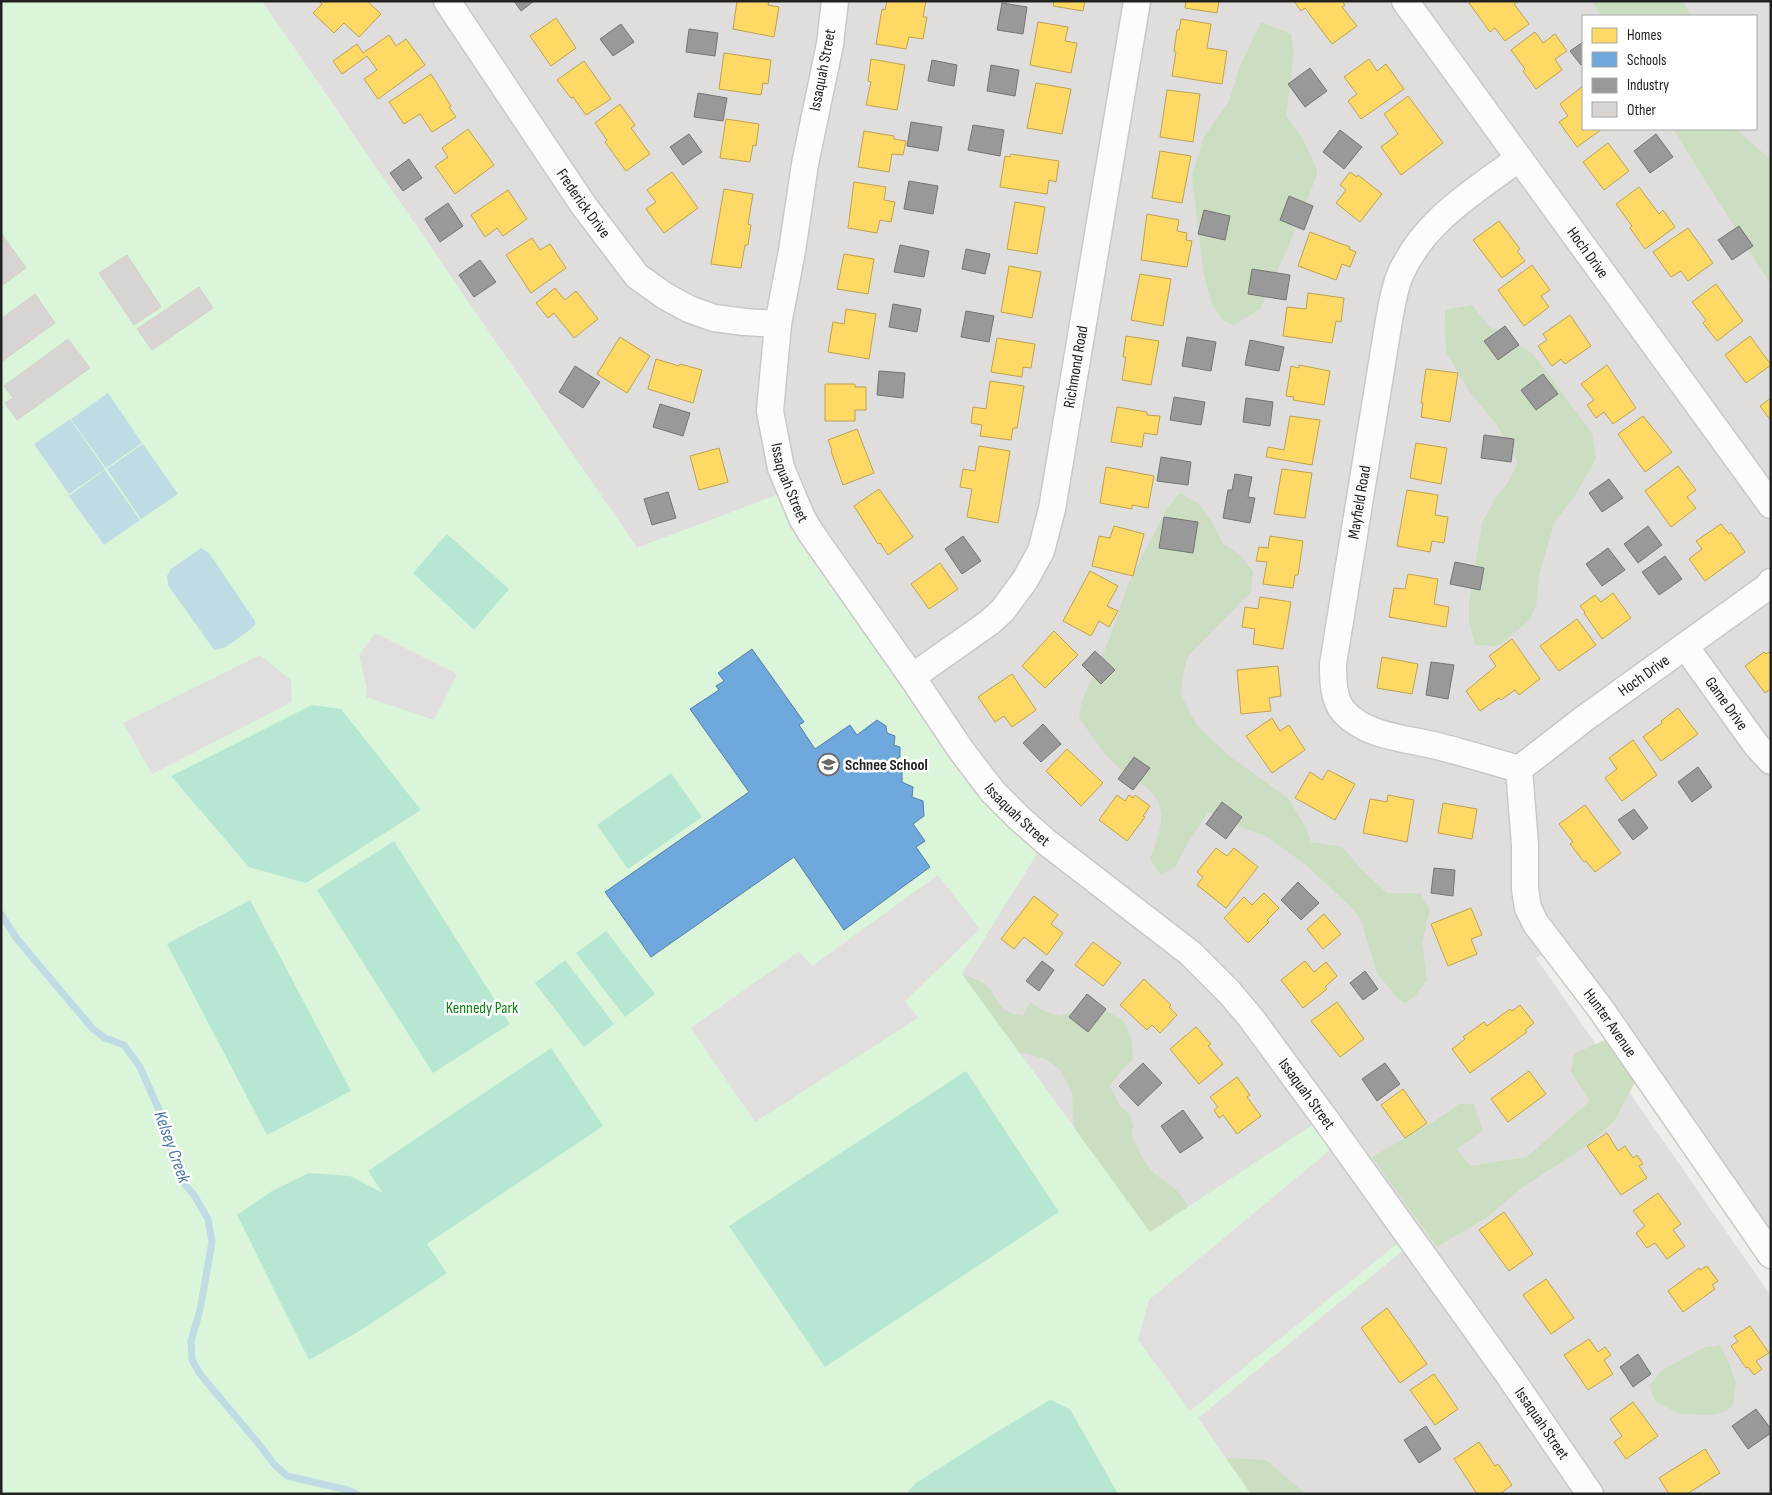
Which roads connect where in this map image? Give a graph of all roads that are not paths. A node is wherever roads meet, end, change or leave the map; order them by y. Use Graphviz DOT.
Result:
graph roads {
  1 [pos="447,1"];
  2 [pos="835,1"];
  3 [pos="1137,1"];
  4 [pos="1405,1"];
  5 [pos="1519,158"];
  6 [pos="778,324"];
  7 [pos="1771,505"];
  8 [pos="1771,582"];
  9 [pos="1685,646"];
  10 [pos="912,677"];
  11 [pos="1771,761"];
  12 [pos="1518,768"];
  13 [pos="1771,1255"];
  14 [pos="1590,1494"];
  1 -- 6 [label="street, Frederick Drive"];
  2 -- 6 [label="street, Issaquah Street"];
  3 -- 10 [label="street, Richmond Road"];
  4 -- 5 [label="street, Hoch Drive"];
  5 -- 7 [label="street, Hoch Drive"];
  5 -- 12 [label="street, Mayfield Road"];
  6 -- 10 [label="street, Issaquah Street"];
  8 -- 9 [label="street, Hoch Drive"];
  9 -- 11 [label="street, Game Drive"];
  9 -- 12 [label="street, Hoch Drive"];
  10 -- 14 [label="street, Issaquah Street"];
  12 -- 13 [label="street, Hunter Avenue"];
}
